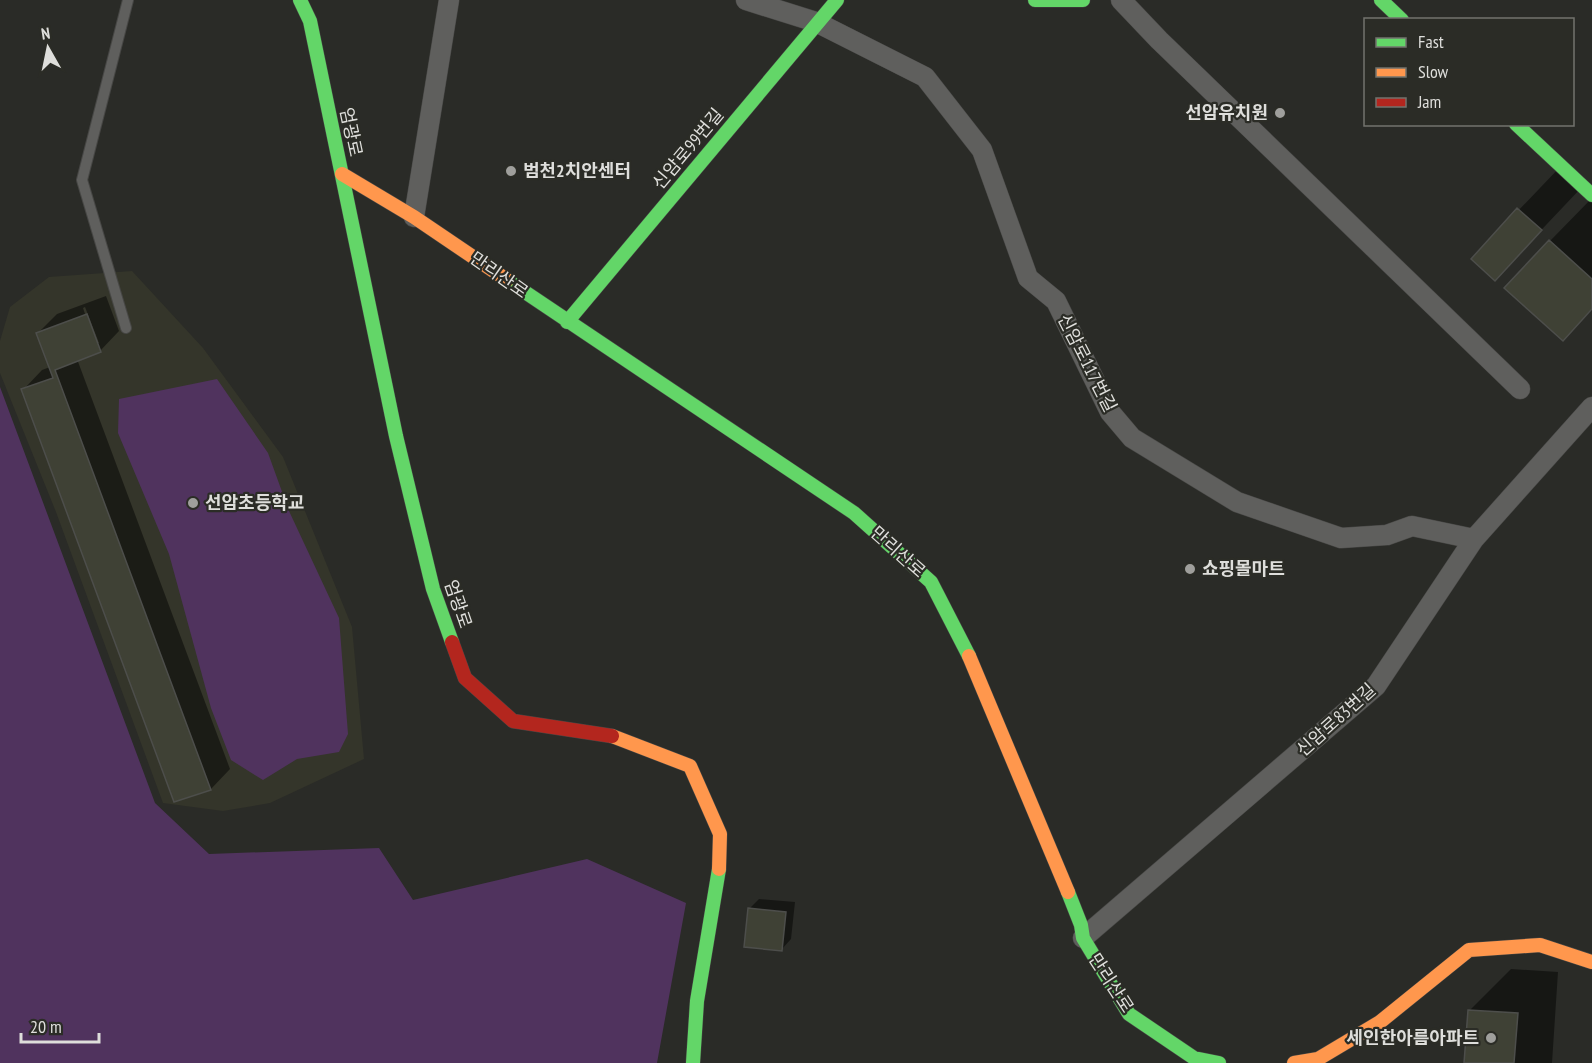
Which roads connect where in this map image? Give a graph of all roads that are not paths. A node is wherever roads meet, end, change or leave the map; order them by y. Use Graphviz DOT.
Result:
graph roads {
  1 [pos="128,0"];
  2 [pos="300,0"];
  3 [pos="449,0"];
  4 [pos="746,0"];
  5 [pos="837,0"];
  6 [pos="1035,0"];
  7 [pos="1083,0"];
  8 [pos="1121,0"];
  9 [pos="1382,0"];
  10 [pos="1400,18"];
  11 [pos="816,22"];
  12 [pos="1518,126"];
  13 [pos="342,174"];
  14 [pos="1592,195"];
  15 [pos="414,217"];
  16 [pos="567,322"];
  17 [pos="126,328"];
  18 [pos="1520,389"];
  19 [pos="1592,407"];
  20 [pos="1474,539"];
  21 [pos="1083,938"];
  22 [pos="1592,962"];
  23 [pos="693,1063"];
  24 [pos="1219,1063"];
  25 [pos="1294,1063"];
  1 -- 17 [label="lane"];
  2 -- 13 [label="street, 엄광로"];
  3 -- 15 [label="street"];
  4 -- 11 [label="street, 신암로117번길"];
  5 -- 11 [label="street, 신암로99번길"];
  6 -- 7 [label="street"];
  8 -- 18 [label="street"];
  9 -- 10 [label="street"];
  11 -- 16 [label="street, 신암로99번길"];
  11 -- 20 [label="street, 신암로117번길"];
  12 -- 14 [label="street"];
  13 -- 15 [label="street, 만리산로"];
  13 -- 23 [label="street, 엄광로"];
  15 -- 16 [label="street, 만리산로"];
  16 -- 21 [label="street, 만리산로"];
  19 -- 20 [label="street, 신암로83번길"];
  20 -- 21 [label="street, 신암로83번길"];
  21 -- 24 [label="street, 만리산로"];
  22 -- 25 [label="street"];
}
